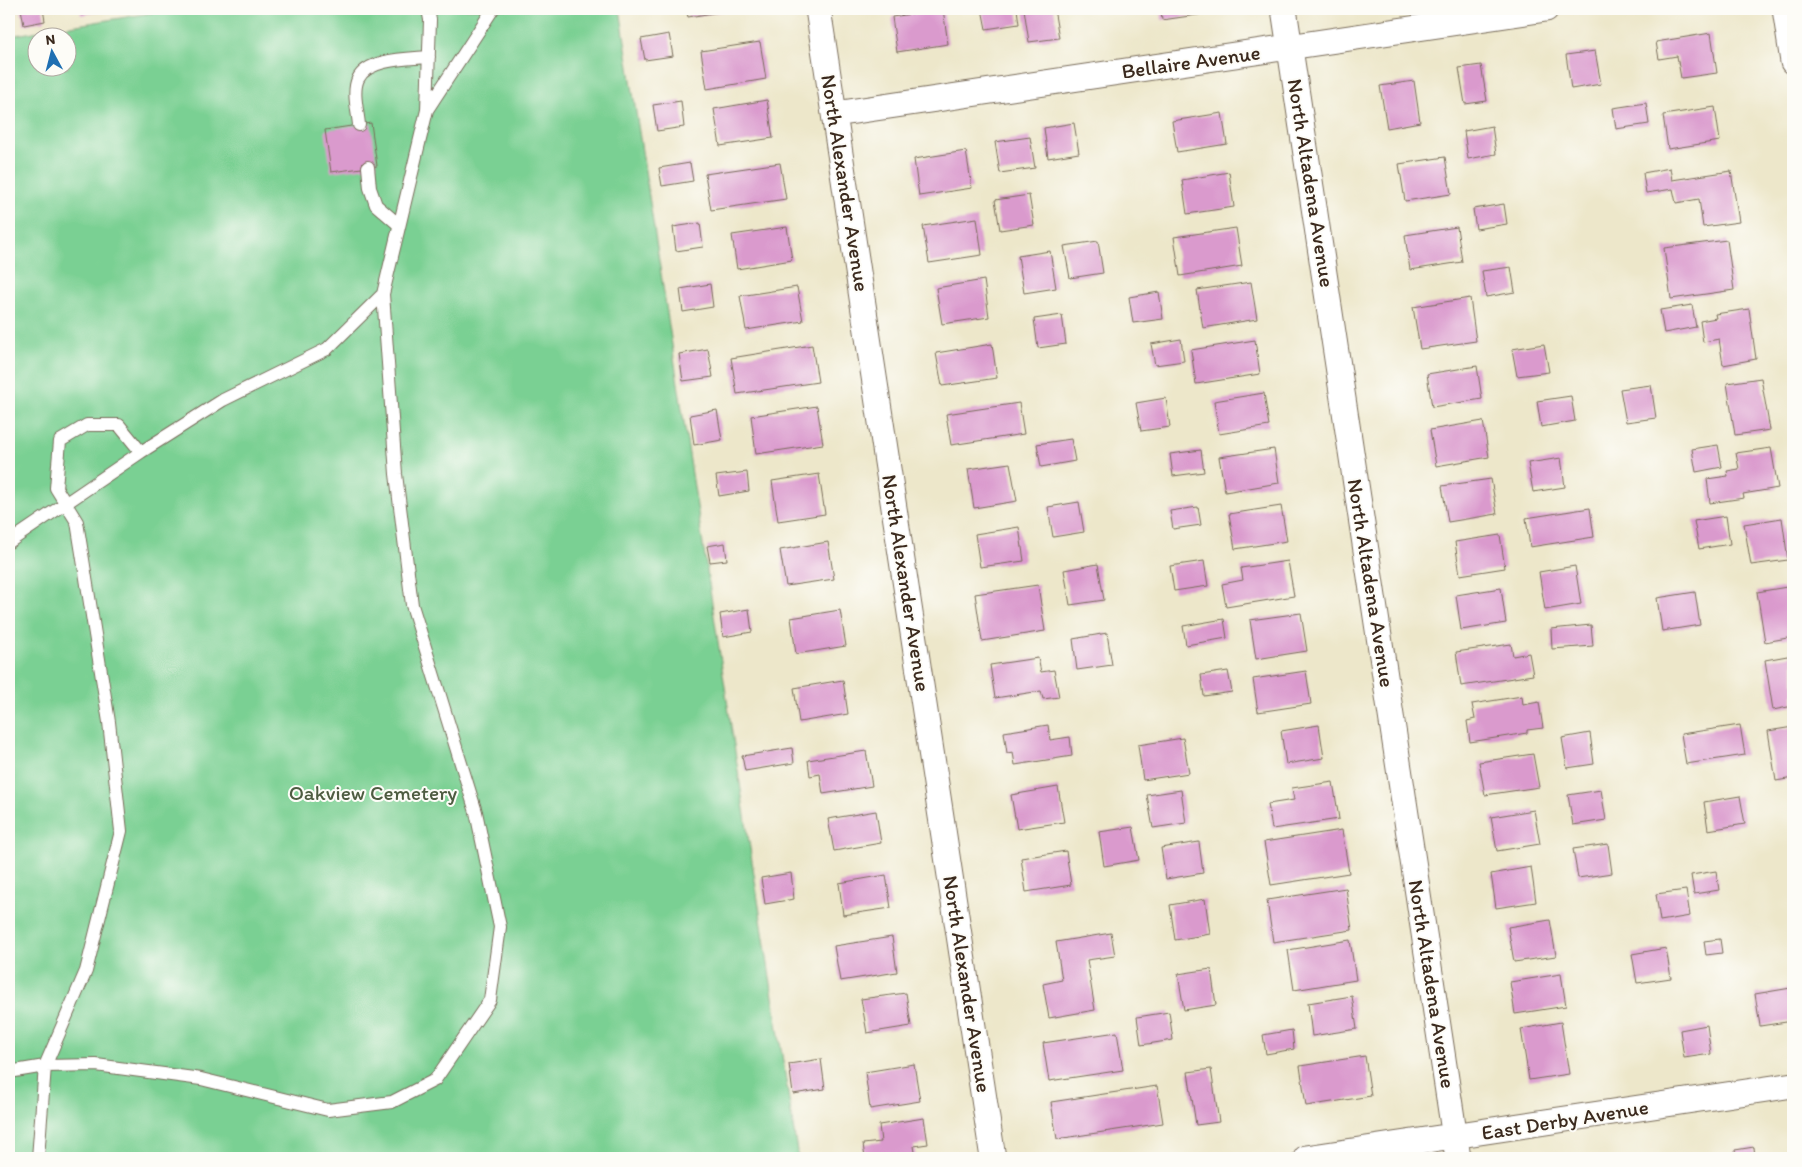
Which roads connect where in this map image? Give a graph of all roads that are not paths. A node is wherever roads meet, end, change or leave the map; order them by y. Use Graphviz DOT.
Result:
graph roads {
  1 [pos="428,9"];
  2 [pos="493,9"];
  3 [pos="818,9"];
  4 [pos="1284,9"];
  5 [pos="1546,9"];
  6 [pos="1785,9"];
  7 [pos="1289,47"];
  8 [pos="429,57"];
  9 [pos="1793,62"];
  10 [pos="427,110"];
  11 [pos="835,114"];
  12 [pos="360,125"];
  13 [pos="368,167"];
  14 [pos="399,225"];
  15 [pos="383,294"];
  16 [pos="141,452"];
  17 [pos="66,504"];
  18 [pos="9,542"];
  19 [pos="45,1066"];
  20 [pos="9,1072"];
  21 [pos="1793,1085"];
  22 [pos="1457,1147"];
  23 [pos="38,1158"];
  24 [pos="993,1158"];
  25 [pos="1306,1158"];
  1 -- 8 [label="lane"];
  2 -- 10 [label="lane"];
  3 -- 11 [label="street, North Alexander Avenue"];
  4 -- 7 [label="street, North Altadena Avenue"];
  5 -- 7 [label="street, Bellaire Avenue"];
  6 -- 9 [label="street"];
  7 -- 11 [label="street, Bellaire Avenue"];
  7 -- 22 [label="street, North Altadena Avenue"];
  8 -- 10 [label="lane"];
  8 -- 12 [label="lane"];
  10 -- 14 [label="lane"];
  11 -- 24 [label="street, North Alexander Avenue"];
  13 -- 14 [label="lane"];
  14 -- 15 [label="lane"];
  15 -- 16 [label="lane"];
  15 -- 19 [label="lane"];
  16 -- 17 [label="lane"];
  16 -- 17 [label="lane"];
  17 -- 18 [label="lane"];
  17 -- 19 [label="lane"];
  19 -- 20 [label="lane"];
  19 -- 23 [label="lane"];
  21 -- 22 [label="street, East Derby Avenue"];
  22 -- 25 [label="street, East Derby Avenue"];
}
